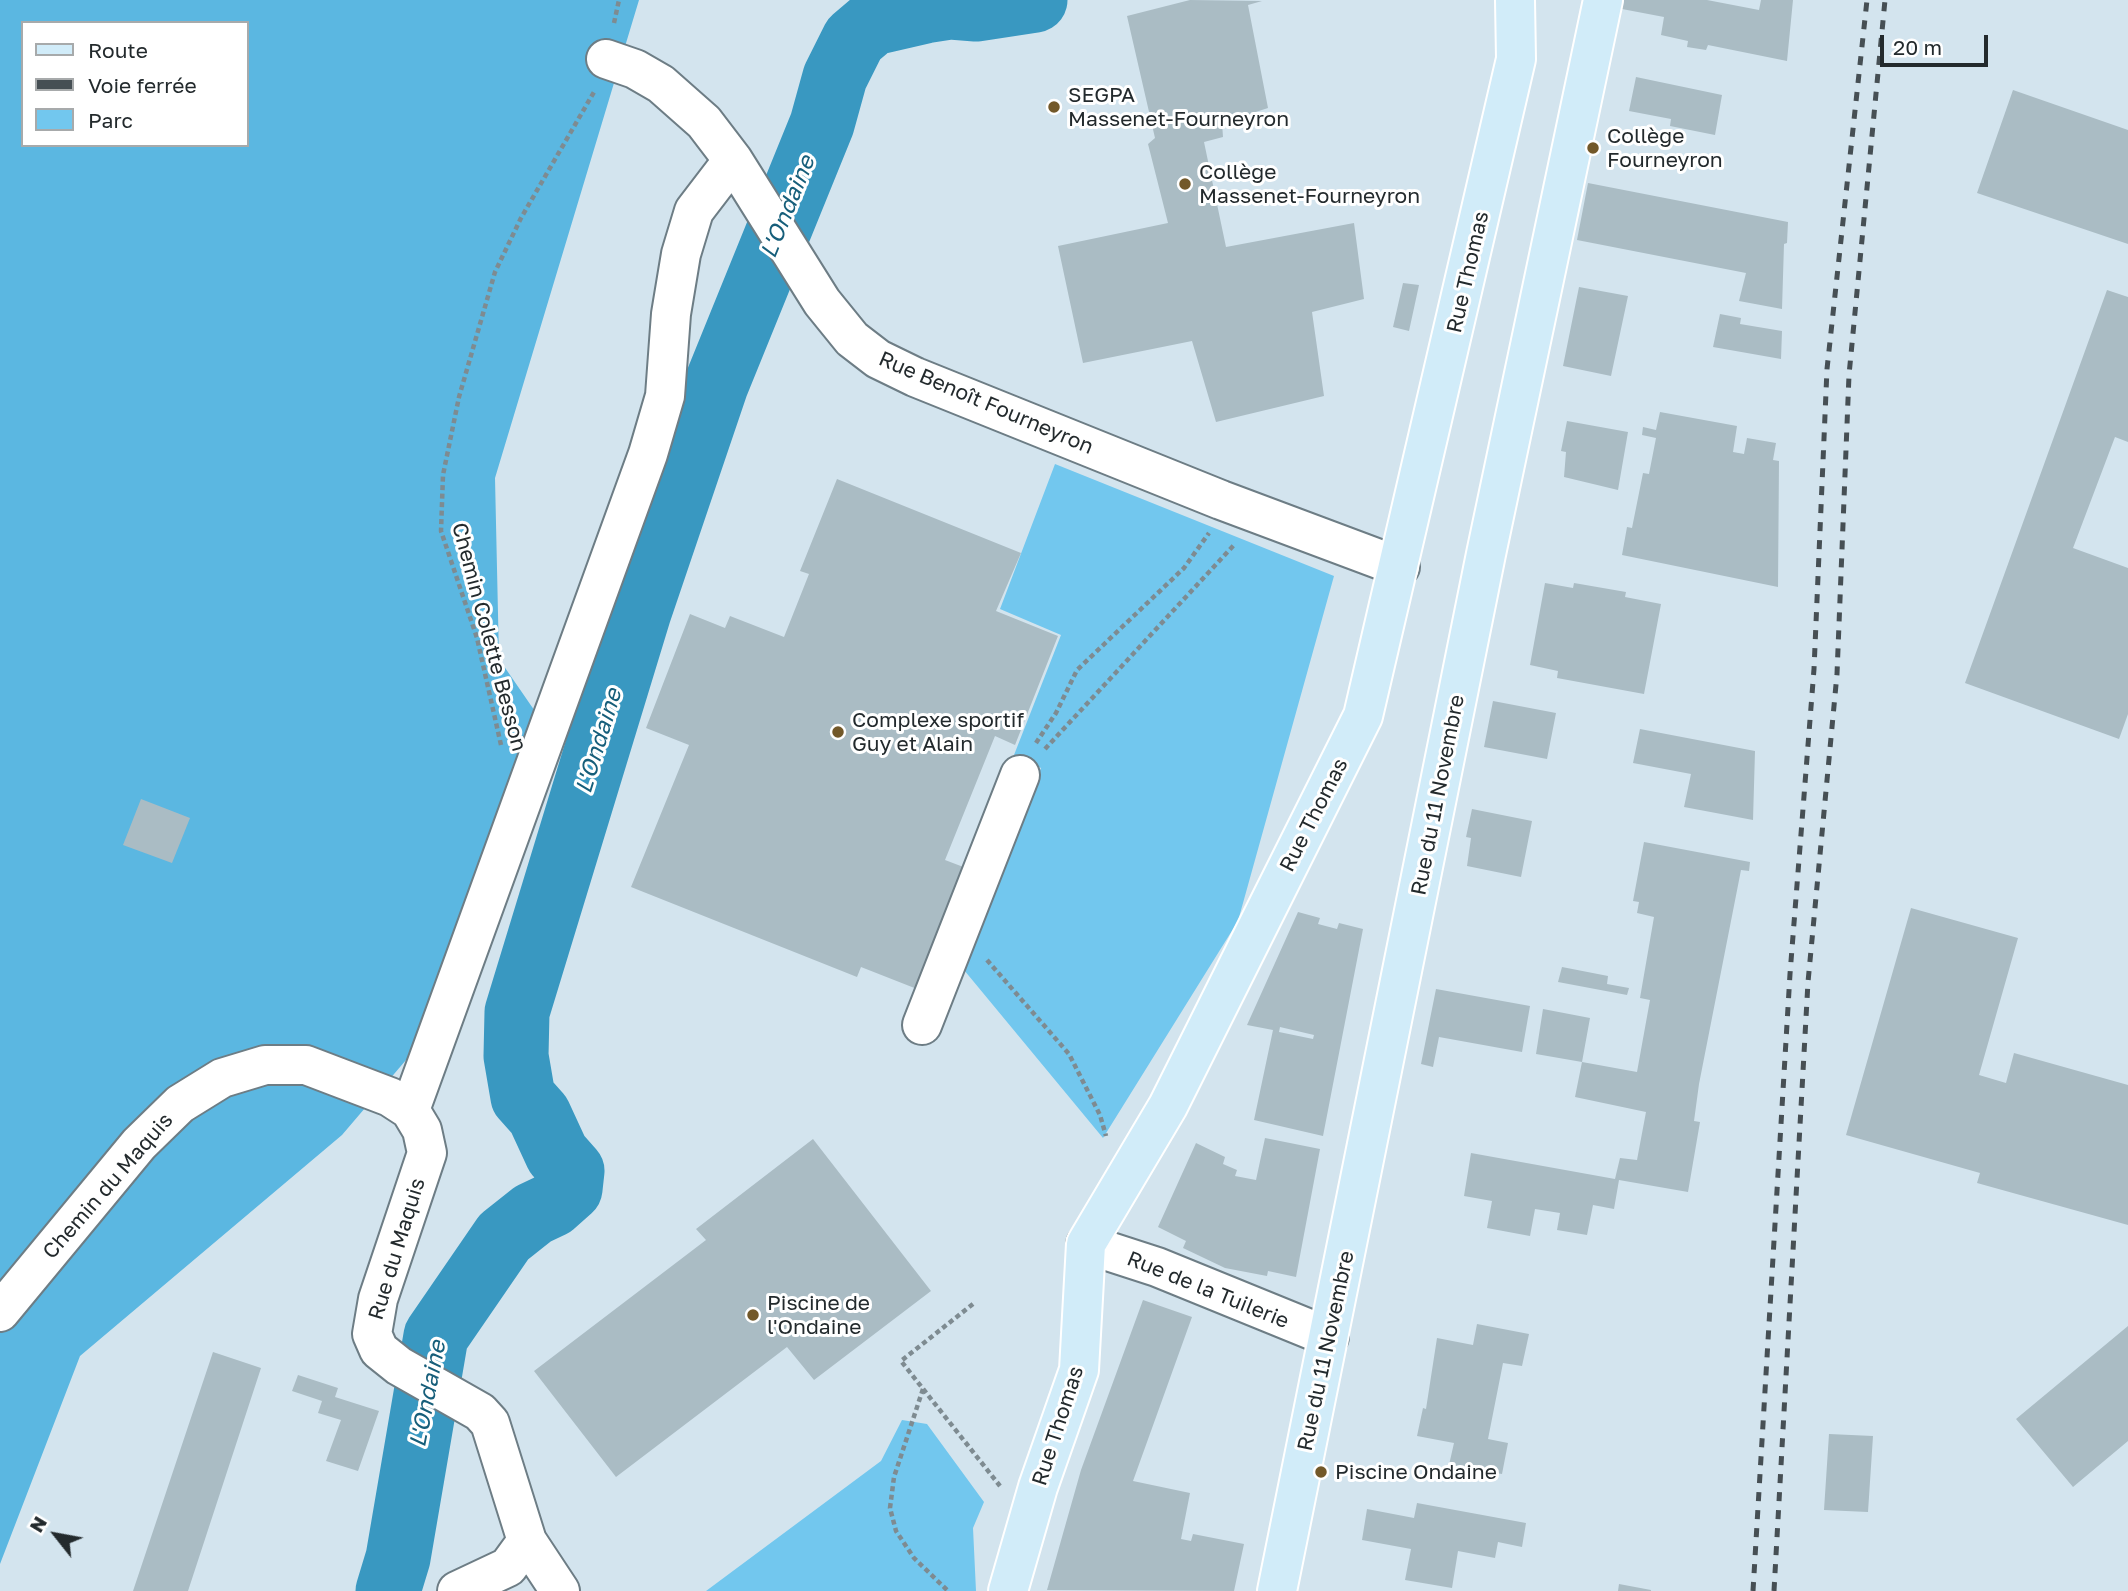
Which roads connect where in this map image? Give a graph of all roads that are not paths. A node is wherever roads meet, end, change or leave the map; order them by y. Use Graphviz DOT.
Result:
graph roads {
  1 [pos="1515,0"];
  2 [pos="1603,0"];
  3 [pos="607,59"];
  4 [pos="733,160"];
  5 [pos="1400,567"];
  6 [pos="1020,775"];
  7 [pos="922,1025"];
  8 [pos="400,1103"];
  9 [pos="1086,1244"];
  10 [pos="0,1312"];
  11 [pos="1329,1337"];
  12 [pos="527,1541"];
  13 [pos="457,1591"];
  14 [pos="560,1591"];
  15 [pos="1008,1591"];
  16 [pos="1277,1591"];
  1 -- 5 [label="main road, Rue Thomas"];
  2 -- 11 [label="main road, Rue du 11 Novembre"];
  3 -- 4 [label="street, Rue Benoît Fourneyron"];
  4 -- 5 [label="street, Rue Benoît Fourneyron"];
  4 -- 8 [label="street"];
  5 -- 9 [label="main road, Rue Thomas"];
  6 -- 7 [label="street"];
  8 -- 10 [label="street, Chemin du Maquis"];
  8 -- 12 [label="street, Rue du Maquis"];
  9 -- 11 [label="street, Rue de la Tuilerie"];
  9 -- 15 [label="main road, Rue Thomas"];
  11 -- 16 [label="main road, Rue du 11 Novembre"];
  12 -- 13 [label="street"];
  12 -- 14 [label="street, Rue du Maquis"];
}
